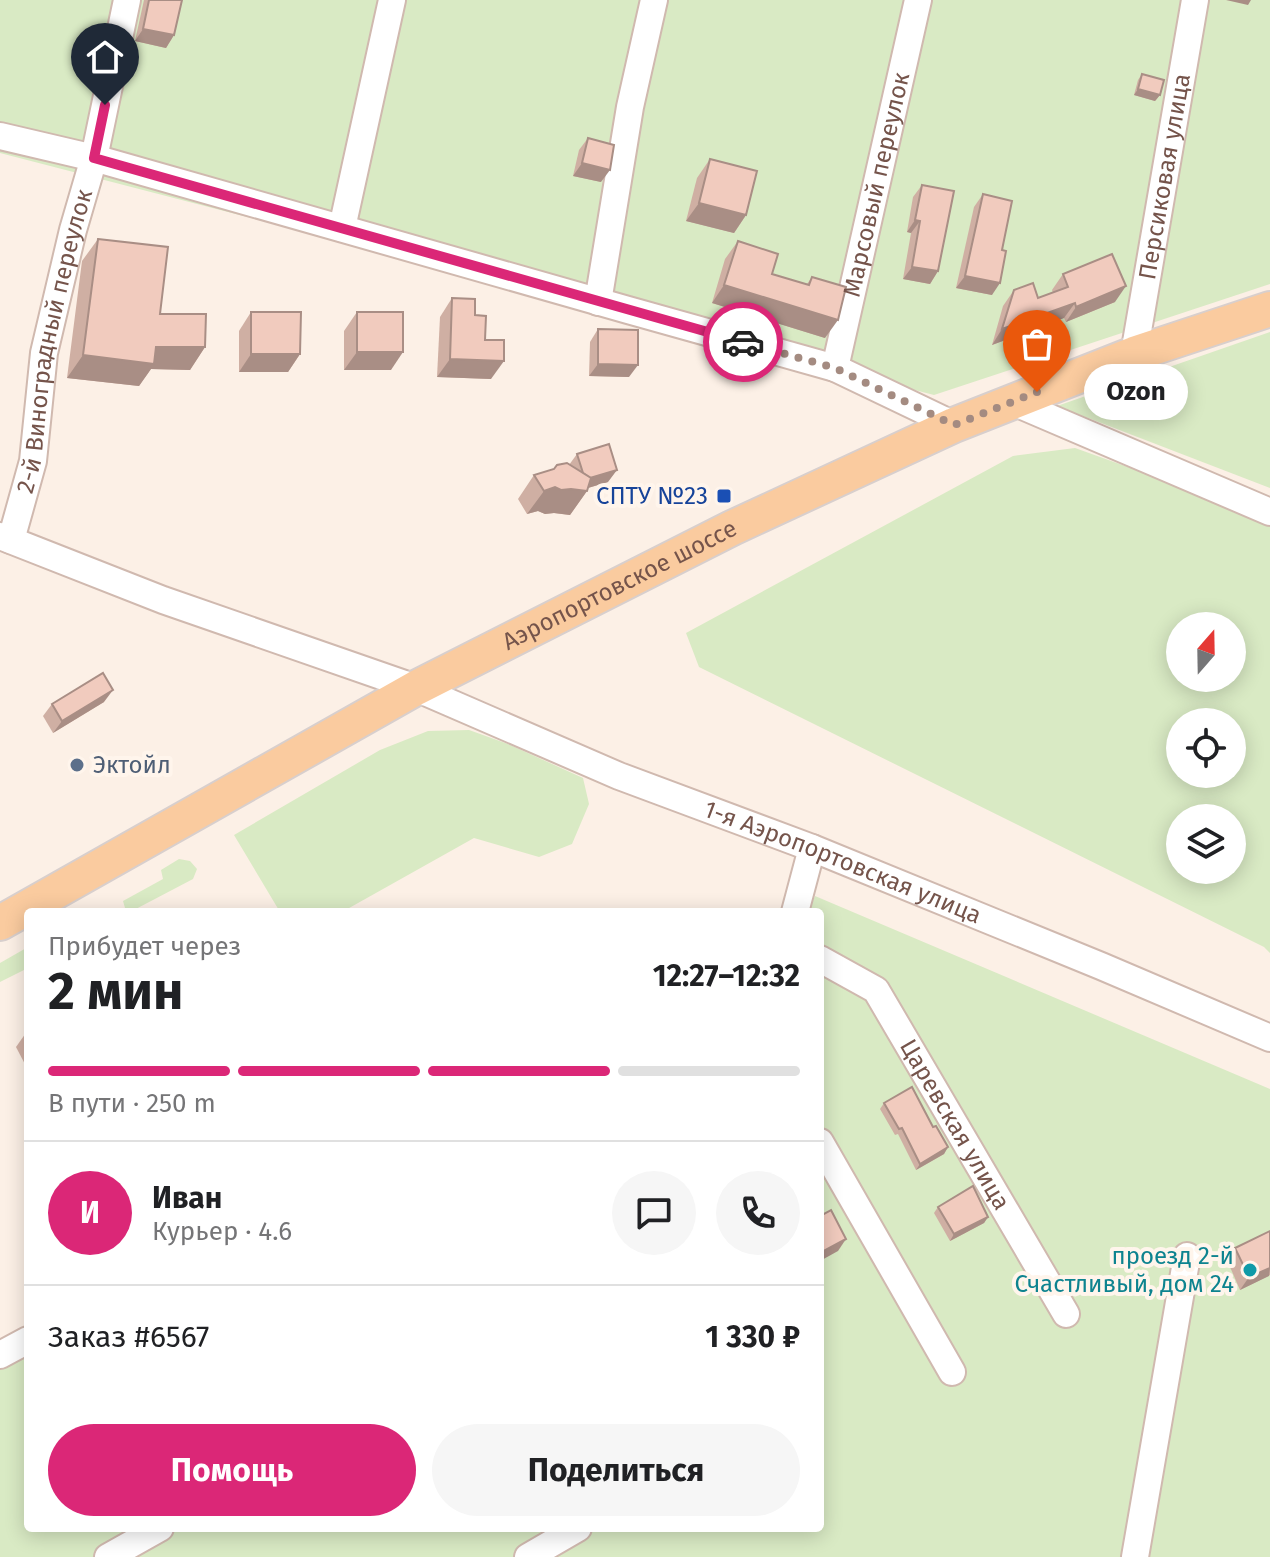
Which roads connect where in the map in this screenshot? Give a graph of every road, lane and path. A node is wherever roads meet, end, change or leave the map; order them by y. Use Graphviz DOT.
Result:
graph roads {
  1 [pos="127,0"];
  2 [pos="392,0"];
  3 [pos="654,0"];
  4 [pos="918,0"];
  5 [pos="1195,0"];
  6 [pos="0,136"];
  7 [pos="94,158"];
  8 [pos="342,228"];
  9 [pos="598,302"];
  10 [pos="1270,309"];
  11 [pos="1134,354"];
  12 [pos="835,368"];
  13 [pos="1013,402"];
  14 [pos="954,425"];
  15 [pos="1270,512"];
  16 [pos="6,538"];
  17 [pos="416,688"];
  18 [pos="812,848"];
  19 [pos="27,908"];
  20 [pos="796,908"];
  21 [pos="24,909"];
  22 [pos="0,923"];
  23 [pos="824,961"];
  24 [pos="1270,1038"];
  25 [pos="824,1149"];
  26 [pos="1187,1256"];
  27 [pos="1066,1314"];
  28 [pos="24,1342"];
  29 [pos="0,1355"];
  30 [pos="952,1372"];
  31 [pos="153,1532"];
  32 [pos="571,1532"];
  33 [pos="108,1557"];
  34 [pos="528,1557"];
  35 [pos="1135,1557"];
  1 -- 7 [label="street, 2-й Виноградный переулок"];
  2 -- 8 [label="street"];
  3 -- 9 [label="street"];
  4 -- 12 [label="street, Марсовый переулок"];
  5 -- 11 [label="street, Персиковая улица"];
  6 -- 7 [label="street"];
  7 -- 8 [label="street"];
  7 -- 16 [label="street, 2-й Виноградный переулок"];
  8 -- 9 [label="street"];
  9 -- 12 [label="street"];
  10 -- 11 [label="main road, Аэропортовское шоссе"];
  11 -- 13 [label="main road, Аэропортовское шоссе"];
  12 -- 14 [label="street"];
  13 -- 14 [label="main road, Аэропортовское шоссе"];
  13 -- 15 [label="street"];
  14 -- 17 [label="main road, Аэропортовское шоссе"];
  16 -- 17 [label="street, 1-я Аэропортовская улица"];
  17 -- 18 [label="street, 1-я Аэропортовская улица"];
  17 -- 19 [label="main road, Аэропортовское шоссе"];
  18 -- 20 [label="street"];
  18 -- 24 [label="street, 1-я Аэропортовская улица"];
  21 -- 22 [label="main road, Аэропортовское шоссе"];
  23 -- 27 [label="street, Царевская улица"];
  25 -- 30 [label="street"];
  26 -- 35 [label="street"];
  28 -- 29 [label="street"];
  31 -- 33 [label="street"];
  32 -- 34 [label="street"];
}
